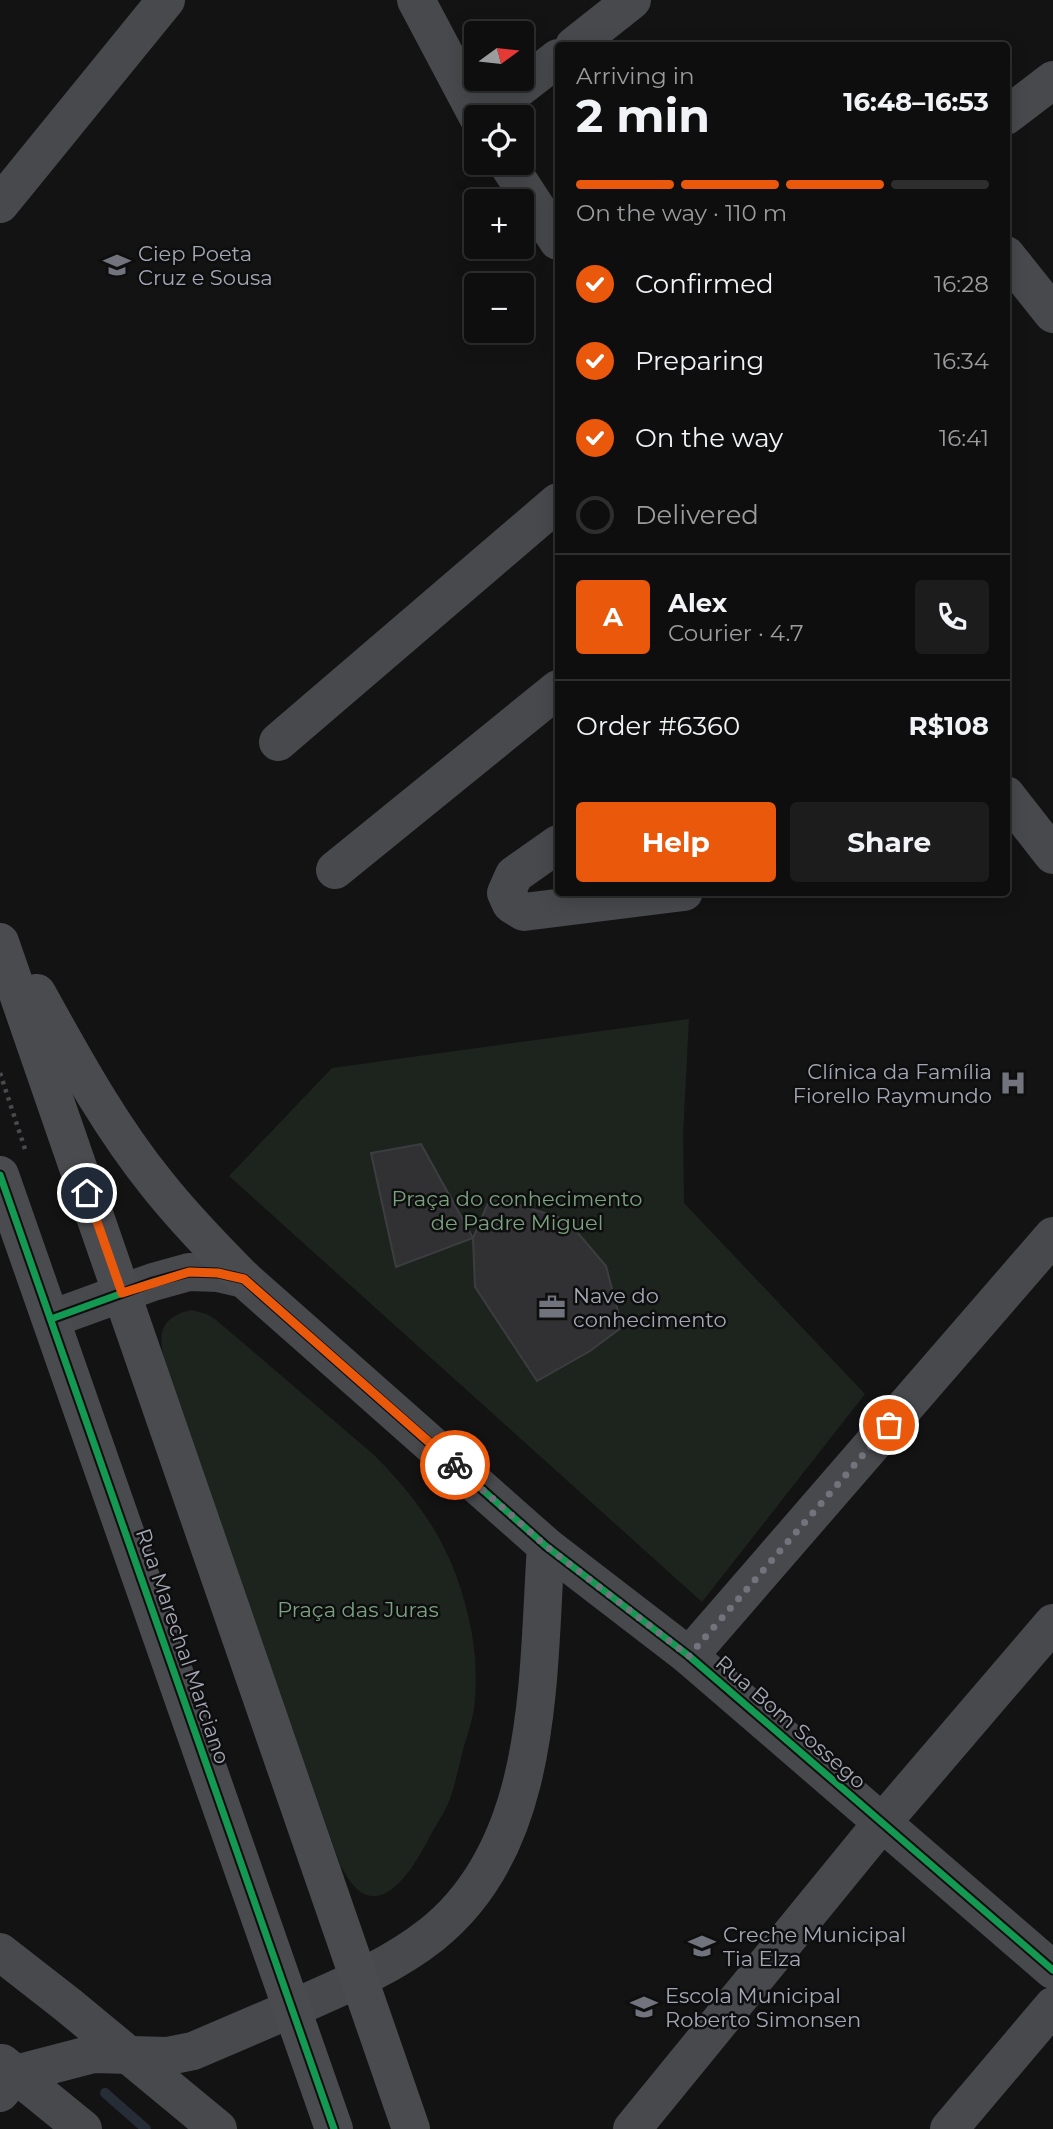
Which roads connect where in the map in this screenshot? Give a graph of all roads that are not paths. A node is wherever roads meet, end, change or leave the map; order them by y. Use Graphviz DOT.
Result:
graph roads {
  1 [pos="166,0"];
  2 [pos="416,0"];
  3 [pos="632,0"];
  4 [pos="579,42"];
  5 [pos="555,60"];
  6 [pos="1053,80"];
  7 [pos="473,105"];
  8 [pos="496,105"];
  9 [pos="1010,113"];
  10 [pos="516,175"];
  11 [pos="0,204"];
  12 [pos="555,237"];
  13 [pos="1010,260"];
  14 [pos="1053,314"];
  15 [pos="555,505"];
  16 [pos="555,691"];
  17 [pos="278,742"];
  18 [pos="1010,800"];
  19 [pos="555,846"];
  20 [pos="1053,855"];
  21 [pos="335,870"];
  22 [pos="652,896"];
  23 [pos="0,929"];
  24 [pos="0,942"];
  25 [pos="0,1175"];
  26 [pos="1053,1236"];
  27 [pos="244,1279"];
  28 [pos="122,1293"];
  29 [pos="51,1320"];
  30 [pos="546,1546"];
  31 [pos="1053,1623"];
  32 [pos="689,1656"];
  33 [pos="881,1824"];
  34 [pos="0,1952"];
  35 [pos="1053,1970"];
  36 [pos="360,1979"];
  37 [pos="1053,2006"];
  38 [pos="291,2009"];
  39 [pos="127,2055"];
  40 [pos="5,2076"];
  41 [pos="83,2129"];
  42 [pos="218,2129"];
  43 [pos="334,2129"];
  44 [pos="411,2129"];
  45 [pos="632,2129"];
  46 [pos="949,2129"];
  1 -- 11 [label="street"];
  2 -- 7 [label="street"];
  3 -- 4 [label="street"];
  5 -- 8 [label="street"];
  6 -- 9 [label="street"];
  10 -- 12 [label="street"];
  13 -- 14 [label="street"];
  15 -- 17 [label="street"];
  16 -- 21 [label="street"];
  18 -- 20 [label="street"];
  19 -- 22 [label="street"];
  23 -- 27 [label="main road"];
  24 -- 28 [label="main road"];
  25 -- 29 [label="main road, Rua Marechal Marciano"];
  26 -- 32 [label="street"];
  27 -- 28 [label="street"];
  27 -- 30 [label="street, Rua Bom Sossego"];
  28 -- 29 [label="street"];
  28 -- 36 [label="main road"];
  29 -- 38 [label="main road, Rua Marechal Marciano"];
  30 -- 32 [label="street, Rua Bom Sossego"];
  30 -- 36 [label="street"];
  31 -- 33 [label="street"];
  32 -- 33 [label="street, Rua Bom Sossego"];
  33 -- 35 [label="street, Rua Bom Sossego"];
  33 -- 45 [label="street"];
  34 -- 39 [label="street"];
  36 -- 38 [label="street"];
  36 -- 44 [label="main road"];
  37 -- 46 [label="street"];
  38 -- 39 [label="street"];
  38 -- 43 [label="main road, Rua Marechal Marciano"];
  39 -- 40 [label="street"];
  39 -- 42 [label="street"];
  40 -- 41 [label="street"];
}
